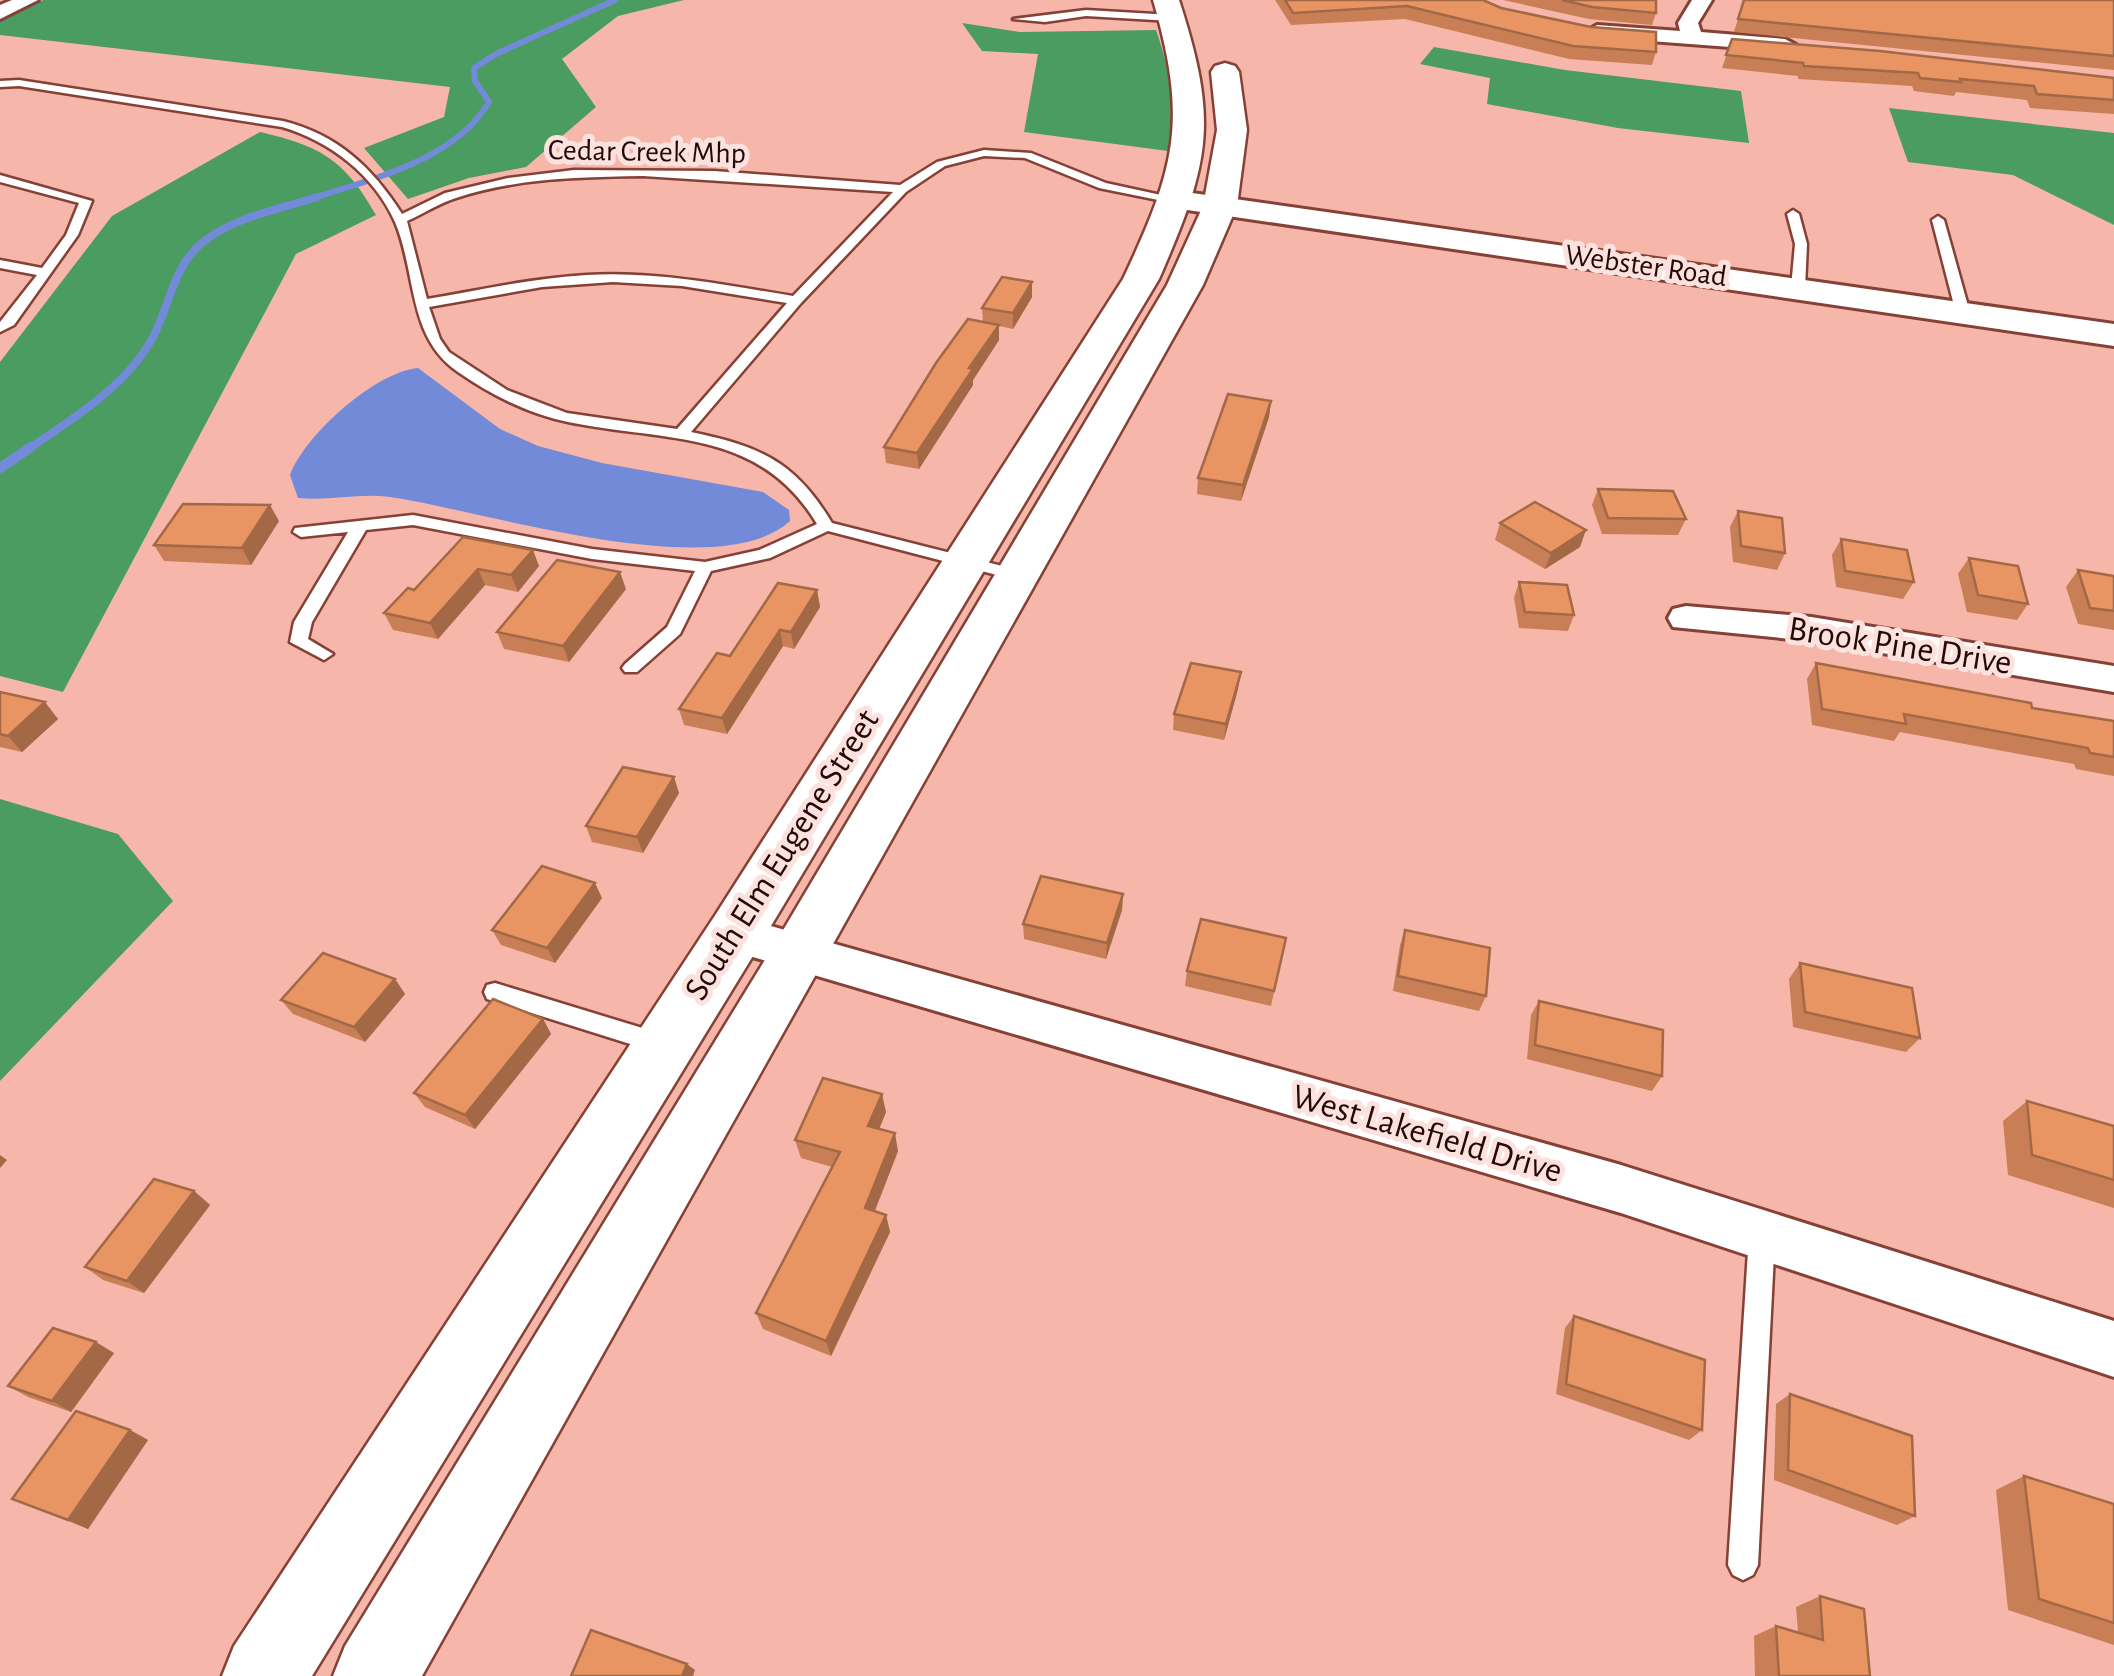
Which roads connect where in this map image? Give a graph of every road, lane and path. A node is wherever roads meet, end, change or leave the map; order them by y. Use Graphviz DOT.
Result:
graph roads {
  1 [pos="28,0"];
  2 [pos="1702,0"];
  3 [pos="1181,6"];
  4 [pos="0,13"];
  5 [pos="1018,18"];
  6 [pos="1582,29"];
  7 [pos="1692,38"];
  8 [pos="1800,46"];
  9 [pos="0,84"];
  10 [pos="0,178"];
  11 [pos="902,190"];
  12 [pos="1199,203"];
  13 [pos="1794,214"];
  14 [pos="400,220"];
  15 [pos="1938,220"];
  16 [pos="0,264"];
  17 [pos="43,272"];
  18 [pos="1798,288"];
  19 [pos="796,300"];
  20 [pos="424,304"];
  21 [pos="1963,313"];
  22 [pos="0,328"];
  23 [pos="2114,335"];
  24 [pos="681,434"];
  25 [pos="360,526"];
  26 [pos="826,526"];
  27 [pos="302,532"];
  28 [pos="705,567"];
  29 [pos="989,569"];
  30 [pos="1686,618"];
  31 [pos="324,654"];
  32 [pos="631,668"];
  33 [pos="2114,680"];
  34 [pos="734,934"];
  35 [pos="800,954"];
  36 [pos="495,992"];
  37 [pos="664,1044"];
  38 [pos="1762,1235"];
  39 [pos="2114,1349"];
  40 [pos="1743,1564"];
  41 [pos="264,1676"];
  42 [pos="375,1676"];
  1 -- 4 [label="street"];
  2 -- 7 [label="street"];
  3 -- 5 [label="lane"];
  3 -- 12 [label="main road, South Elm Eugene Street"];
  6 -- 7 [label="street"];
  7 -- 8 [label="street"];
  9 -- 14 [label="lane"];
  10 -- 17 [label="lane"];
  11 -- 12 [label="lane"];
  11 -- 14 [label="lane, Cedar Creek Mhp"];
  11 -- 19 [label="lane"];
  12 -- 18 [label="street, Webster Road"];
  12 -- 29 [label="main road, South Elm Eugene Street"];
  13 -- 18 [label="lane"];
  14 -- 20 [label="lane"];
  15 -- 21 [label="lane"];
  16 -- 17 [label="lane"];
  17 -- 22 [label="lane"];
  18 -- 21 [label="street, Webster Road"];
  19 -- 20 [label="lane"];
  19 -- 24 [label="lane"];
  20 -- 24 [label="lane"];
  21 -- 23 [label="street, Webster Road"];
  24 -- 26 [label="lane"];
  25 -- 27 [label="lane"];
  25 -- 28 [label="lane"];
  25 -- 31 [label="lane"];
  26 -- 28 [label="lane"];
  26 -- 29 [label="lane"];
  28 -- 32 [label="lane"];
  29 -- 34 [label="main road, South Elm Eugene Street"];
  29 -- 35 [label="main road, South Elm Eugene Street"];
  30 -- 33 [label="street, Brook Pine Drive"];
  34 -- 35 [label="street, West Lakefield Drive"];
  34 -- 37 [label="main road, South Elm Eugene Street"];
  35 -- 38 [label="street, West Lakefield Drive"];
  35 -- 42 [label="main road, South Elm Eugene Street"];
  36 -- 37 [label="lane"];
  37 -- 41 [label="main road, South Elm Eugene Street"];
  38 -- 39 [label="street, West Lakefield Drive"];
  38 -- 40 [label="lane"];
}
